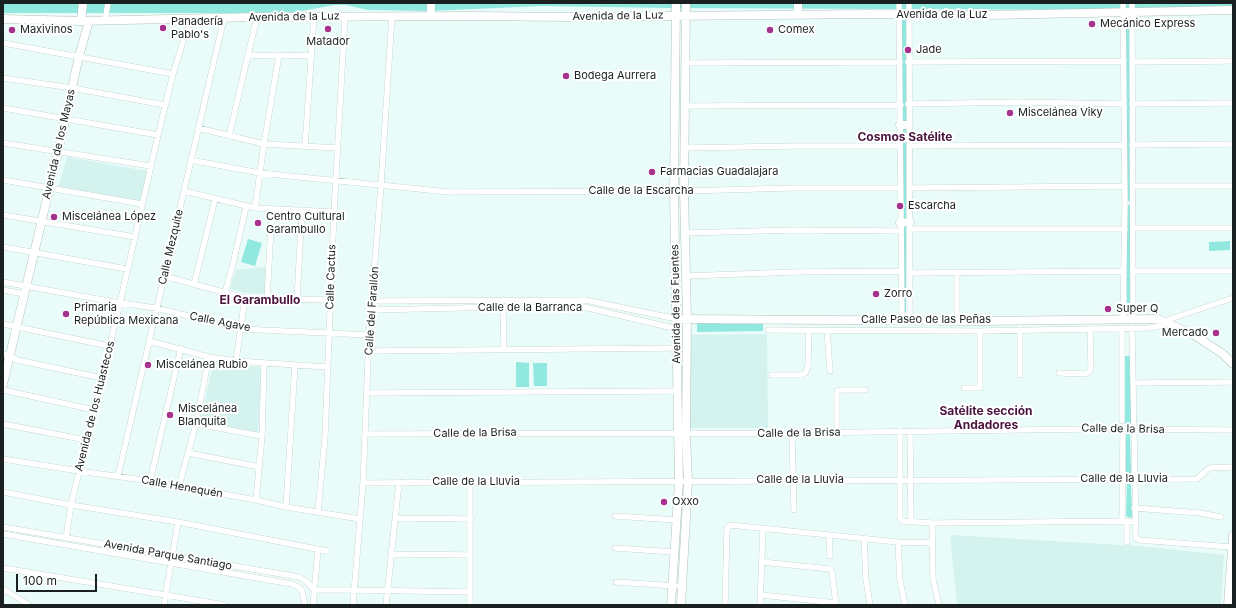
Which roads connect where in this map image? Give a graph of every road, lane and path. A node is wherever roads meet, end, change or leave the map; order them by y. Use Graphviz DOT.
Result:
graph roads {
  1 [pos="83,3"];
  2 [pos="108,3"];
  3 [pos="431,3"];
  4 [pos="676,3"];
  5 [pos="686,3"];
  6 [pos="798,3"];
  7 [pos="899,3"];
  8 [pos="909,3"];
  9 [pos="1132,3"];
  10 [pos="1126,9"];
  11 [pos="1233,10"];
  12 [pos="798,14"];
  13 [pos="900,14"];
  14 [pos="909,14"];
  15 [pos="676,15"];
  16 [pos="687,15"];
  17 [pos="392,16"];
  18 [pos="431,16"];
  19 [pos="314,17"];
  20 [pos="345,17"];
  21 [pos="224,18"];
  22 [pos="256,18"];
  23 [pos="3,19"];
  24 [pos="190,19"];
  25 [pos="85,21"];
  26 [pos="105,21"];
  27 [pos="676,38"];
  28 [pos="3,43"];
  29 [pos="686,50"];
  30 [pos="279,55"];
  31 [pos="79,56"];
  32 [pos="248,56"];
  33 [pos="311,56"];
  34 [pos="1124,61"];
  35 [pos="1233,61"];
  36 [pos="900,62"];
  37 [pos="908,62"];
  38 [pos="1132,62"];
  39 [pos="686,64"];
  40 [pos="173,74"];
  41 [pos="3,78"];
  42 [pos="72,88"];
  43 [pos="1233,103"];
  44 [pos="908,104"];
  45 [pos="1124,104"];
  46 [pos="1132,104"];
  47 [pos="165,105"];
  48 [pos="685,106"];
  49 [pos="901,106"];
  50 [pos="3,108"];
  51 [pos="65,120"];
  52 [pos="905,125"];
  53 [pos="198,128"];
  54 [pos="158,135"];
  55 [pos="229,136"];
  56 [pos="3,143"];
  57 [pos="264,144"];
  58 [pos="1233,144"];
  59 [pos="1124,145"];
  60 [pos="1132,145"];
  61 [pos="305,146"];
  62 [pos="900,146"];
  63 [pos="910,146"];
  64 [pos="338,148"];
  65 [pos="684,148"];
  66 [pos="58,152"];
  67 [pos="190,160"];
  68 [pos="151,166"];
  69 [pos="260,173"];
  70 [pos="3,180"];
  71 [pos="336,181"];
  72 [pos="382,185"];
  73 [pos="1124,186"];
  74 [pos="1133,186"];
  75 [pos="1233,186"];
  76 [pos="49,188"];
  77 [pos="900,188"];
  78 [pos="910,188"];
  79 [pos="184,191"];
  80 [pos="674,191"];
  81 [pos="684,191"];
  82 [pos="215,199"];
  83 [pos="1133,202"];
  84 [pos="1125,203"];
  85 [pos="142,204"];
  86 [pos="246,206"];
  87 [pos="256,208"];
  88 [pos="272,209"];
  89 [pos="302,210"];
  90 [pos="334,212"];
  91 [pos="3,215"];
  92 [pos="41,221"];
  93 [pos="910,226"];
  94 [pos="900,227"];
  95 [pos="1133,228"];
  96 [pos="1233,228"];
  97 [pos="1124,229"];
  98 [pos="685,233"];
  99 [pos="134,238"];
  100 [pos="3,247"];
  101 [pos="34,252"];
  102 [pos="127,269"];
  103 [pos="1233,270"];
  104 [pos="901,271"];
  105 [pos="1124,271"];
  106 [pos="1134,271"];
  107 [pos="957,272"];
  108 [pos="910,273"];
  109 [pos="164,276"];
  110 [pos="686,276"];
  111 [pos="3,282"];
  112 [pos="194,285"];
  113 [pos="3,290"];
  114 [pos="25,290"];
  115 [pos="225,292"];
  116 [pos="246,298"];
  117 [pos="1233,298"];
  118 [pos="267,299"];
  119 [pos="297,299"];
  120 [pos="330,300"];
  121 [pos="373,301"];
  122 [pos="120,303"];
  123 [pos="503,307"];
  124 [pos="156,308"];
  125 [pos="371,310"];
  126 [pos="677,319"];
  127 [pos="687,319"];
  128 [pos="906,321"];
  129 [pos="957,321"];
  130 [pos="1164,321"];
  131 [pos="3,324"];
  132 [pos="1123,324"];
  133 [pos="1133,324"];
  134 [pos="16,327"];
  135 [pos="241,329"];
  136 [pos="677,329"];
  137 [pos="687,329"];
  138 [pos="1090,329"];
  139 [pos="768,330"];
  140 [pos="809,330"];
  141 [pos="827,330"];
  142 [pos="1020,330"];
  143 [pos="980,331"];
  144 [pos="329,332"];
  145 [pos="369,335"];
  146 [pos="149,341"];
  147 [pos="109,346"];
  148 [pos="181,348"];
  149 [pos="678,348"];
  150 [pos="368,350"];
  151 [pos="504,350"];
  152 [pos="6,355"];
  153 [pos="209,357"];
  154 [pos="236,361"];
  155 [pos="264,364"];
  156 [pos="1233,364"];
  157 [pos="294,365"];
  158 [pos="327,366"];
  159 [pos="830,371"];
  160 [pos="1059,373"];
  161 [pos="772,375"];
  162 [pos="1020,375"];
  163 [pos="102,378"];
  164 [pos="1233,382"];
  165 [pos="1133,383"];
  166 [pos="3,384"];
  167 [pos="964,388"];
  168 [pos="3,390"];
  169 [pos="865,390"];
  170 [pos="677,392"];
  171 [pos="367,393"];
  172 [pos="94,410"];
  173 [pos="1122,421"];
  174 [pos="3,424"];
  175 [pos="196,424"];
  176 [pos="1123,429"];
  177 [pos="1134,430"];
  178 [pos="1233,430"];
  179 [pos="900,431"];
  180 [pos="910,431"];
  181 [pos="837,432"];
  182 [pos="677,433"];
  183 [pos="686,433"];
  184 [pos="792,433"];
  185 [pos="365,434"];
  186 [pos="262,436"];
  187 [pos="86,440"];
  188 [pos="188,453"];
  189 [pos="3,459"];
  190 [pos="260,467"];
  191 [pos="1233,467"];
  192 [pos="79,471"];
  193 [pos="118,476"];
  194 [pos="1122,479"];
  195 [pos="1134,479"];
  196 [pos="794,480"];
  197 [pos="900,480"];
  198 [pos="911,480"];
  199 [pos="150,481"];
  200 [pos="399,482"];
  201 [pos="470,482"];
  202 [pos="679,482"];
  203 [pos="688,482"];
  204 [pos="363,483"];
  205 [pos="179,486"];
  206 [pos="3,492"];
  207 [pos="256,500"];
  208 [pos="70,505"];
  209 [pos="286,507"];
  210 [pos="1134,508"];
  211 [pos="794,510"];
  212 [pos="318,512"];
  213 [pos="615,516"];
  214 [pos="396,518"];
  215 [pos="1221,518"];
  216 [pos="360,519"];
  217 [pos="470,519"];
  218 [pos="676,520"];
  219 [pos="1125,521"];
  220 [pos="1135,521"];
  221 [pos="178,522"];
  222 [pos="911,522"];
  223 [pos="932,522"];
  224 [pos="3,527"];
  225 [pos="763,528"];
  226 [pos="3,534"];
  227 [pos="829,535"];
  228 [pos="1233,535"];
  229 [pos="66,538"];
  230 [pos="864,538"];
  231 [pos="898,542"];
  232 [pos="1127,542"];
  233 [pos="932,543"];
  234 [pos="615,548"];
  235 [pos="1231,548"];
  236 [pos="318,549"];
  237 [pos="327,551"];
  238 [pos="674,552"];
  239 [pos="392,554"];
  240 [pos="470,555"];
  241 [pos="173,556"];
  242 [pos="830,556"];
  243 [pos="762,562"];
  244 [pos="172,563"];
  245 [pos="3,568"];
  246 [pos="616,582"];
  247 [pos="672,585"];
  248 [pos="682,586"];
  249 [pos="3,589"];
  250 [pos="314,590"];
  251 [pos="355,590"];
  252 [pos="388,590"];
  253 [pos="470,592"];
  254 [pos="166,595"];
  255 [pos="761,595"];
  256 [pos="836,604"];
  257 [pos="29,605"];
  258 [pos="164,605"];
  259 [pos="225,605"];
  260 [pos="305,605"];
  261 [pos="313,605"];
  262 [pos="353,605"];
  263 [pos="386,605"];
  264 [pos="470,605"];
  265 [pos="671,605"];
  266 [pos="681,605"];
  267 [pos="725,605"];
  268 [pos="760,605"];
  269 [pos="870,605"];
  270 [pos="905,605"];
  271 [pos="939,605"];
  272 [pos="1228,605"];
  1 -- 25 [label="main road, Avenida de los Mayas"];
  2 -- 26 [label="street"];
  3 -- 18 [label="main road"];
  4 -- 15 [label="main road, Avenida de las Fuentes"];
  5 -- 16 [label="main road, Avenida de las Fuentes"];
  6 -- 12 [label="main road"];
  7 -- 13 [label="street"];
  8 -- 14 [label="street"];
  9 -- 10 [label="street"];
  10 -- 11 [label="main road, Avenida de la Luz"];
  10 -- 14 [label="main road, Avenida de la Luz"];
  10 -- 34 [label="street"];
  10 -- 38 [label="street"];
  12 -- 13 [label="main road, Avenida de la Luz"];
  12 -- 16 [label="main road, Avenida de la Luz"];
  13 -- 14 [label="main road, Avenida de la Luz"];
  13 -- 36 [label="street"];
  14 -- 37 [label="street"];
  15 -- 16 [label="main road, Avenida de la Luz"];
  15 -- 18 [label="main road, Avenida de la Luz"];
  15 -- 27 [label="main road, Avenida de las Fuentes"];
  16 -- 29 [label="main road, Avenida de las Fuentes"];
  17 -- 18 [label="main road, Avenida de la Luz"];
  17 -- 20 [label="main road, Avenida de la Luz"];
  17 -- 72 [label="street, Calle del Farallón"];
  19 -- 20 [label="main road, Avenida de la Luz"];
  19 -- 22 [label="main road, Avenida de la Luz"];
  19 -- 33 [label="street"];
  20 -- 64 [label="street, Calle Cactus"];
  21 -- 22 [label="main road, Avenida de la Luz"];
  21 -- 24 [label="main road, Avenida de la Luz"];
  21 -- 53 [label="street, Calle Mezquite"];
  22 -- 32 [label="street"];
  23 -- 25 [label="main road, Avenida de la Luz"];
  24 -- 26 [label="main road, Avenida de la Luz"];
  24 -- 40 [label="street, Avenida de los Huastecos"];
  25 -- 26 [label="main road, Avenida de la Luz"];
  25 -- 31 [label="main road, Avenida de los Mayas"];
  27 -- 29 [label="main road"];
  27 -- 80 [label="main road, Avenida de las Fuentes"];
  28 -- 31 [label="street"];
  29 -- 39 [label="main road, Avenida de las Fuentes"];
  30 -- 32 [label="street"];
  30 -- 33 [label="street"];
  30 -- 57 [label="street"];
  31 -- 40 [label="street"];
  31 -- 42 [label="main road, Avenida de los Mayas"];
  32 -- 55 [label="street"];
  33 -- 61 [label="street"];
  34 -- 37 [label="street"];
  34 -- 45 [label="street"];
  35 -- 38 [label="street"];
  36 -- 39 [label="street"];
  36 -- 49 [label="street"];
  37 -- 44 [label="street"];
  38 -- 46 [label="street"];
  39 -- 48 [label="main road, Avenida de las Fuentes"];
  40 -- 47 [label="street, Avenida de los Huastecos"];
  41 -- 42 [label="street"];
  42 -- 47 [label="street"];
  42 -- 51 [label="main road, Avenida de los Mayas"];
  43 -- 46 [label="street"];
  44 -- 45 [label="street"];
  44 -- 52 [label="street"];
  45 -- 59 [label="street"];
  46 -- 60 [label="street"];
  47 -- 54 [label="street, Avenida de los Huastecos"];
  48 -- 49 [label="street"];
  48 -- 65 [label="main road, Avenida de las Fuentes"];
  49 -- 52 [label="street"];
  50 -- 51 [label="street"];
  51 -- 54 [label="street"];
  51 -- 66 [label="main road, Avenida de los Mayas"];
  52 -- 62 [label="street"];
  52 -- 63 [label="street"];
  53 -- 55 [label="street"];
  53 -- 67 [label="street, Calle Mezquite"];
  54 -- 68 [label="street, Avenida de los Huastecos"];
  55 -- 57 [label="street"];
  56 -- 66 [label="street"];
  57 -- 61 [label="street"];
  57 -- 69 [label="street"];
  58 -- 60 [label="street"];
  59 -- 63 [label="street"];
  59 -- 73 [label="street"];
  60 -- 74 [label="street"];
  61 -- 64 [label="street"];
  62 -- 65 [label="street"];
  62 -- 77 [label="street"];
  63 -- 78 [label="street"];
  64 -- 71 [label="street, Calle Cactus"];
  65 -- 81 [label="main road, Avenida de las Fuentes"];
  66 -- 68 [label="street"];
  66 -- 76 [label="main road, Avenida de los Mayas"];
  67 -- 69 [label="street, Calle de la Escarcha"];
  67 -- 79 [label="street, Calle Mezquite"];
  68 -- 85 [label="street, Avenida de los Huastecos"];
  69 -- 71 [label="street, Calle de la Escarcha"];
  69 -- 87 [label="street"];
  70 -- 76 [label="street"];
  71 -- 72 [label="street, Calle de la Escarcha"];
  71 -- 90 [label="street, Calle Cactus"];
  72 -- 80 [label="street, Calle de la Escarcha"];
  72 -- 121 [label="street, Calle del Farallón"];
  73 -- 78 [label="street"];
  73 -- 84 [label="street"];
  74 -- 75 [label="street"];
  74 -- 83 [label="street"];
  76 -- 85 [label="street"];
  76 -- 92 [label="main road, Avenida de los Mayas"];
  77 -- 81 [label="street, Calle de la Escarcha"];
  77 -- 94 [label="street"];
  78 -- 93 [label="street"];
  79 -- 82 [label="street"];
  79 -- 109 [label="street, Calle Mezquite"];
  80 -- 81 [label="street, Calle de la Escarcha"];
  80 -- 126 [label="main road, Avenida de las Fuentes"];
  81 -- 98 [label="main road, Avenida de las Fuentes"];
  82 -- 86 [label="street"];
  82 -- 112 [label="street"];
  83 -- 84 [label="street"];
  83 -- 95 [label="street"];
  84 -- 97 [label="street"];
  85 -- 99 [label="street, Avenida de los Huastecos"];
  86 -- 87 [label="street"];
  86 -- 115 [label="street"];
  87 -- 88 [label="street"];
  88 -- 89 [label="street"];
  88 -- 118 [label="street"];
  89 -- 90 [label="street"];
  89 -- 119 [label="street"];
  90 -- 120 [label="street, Calle Cactus"];
  91 -- 92 [label="street"];
  92 -- 99 [label="street"];
  92 -- 101 [label="main road, Avenida de los Mayas"];
  93 -- 94 [label="main road"];
  93 -- 97 [label="street"];
  93 -- 108 [label="street"];
  94 -- 98 [label="street"];
  94 -- 104 [label="street"];
  95 -- 96 [label="street"];
  95 -- 106 [label="street"];
  97 -- 105 [label="street"];
  98 -- 110 [label="main road, Avenida de las Fuentes"];
  99 -- 102 [label="street, Avenida de los Huastecos"];
  100 -- 101 [label="street"];
  101 -- 102 [label="street"];
  101 -- 114 [label="main road, Avenida de los Mayas"];
  102 -- 122 [label="street, Avenida de los Huastecos"];
  103 -- 106 [label="street"];
  104 -- 110 [label="street"];
  104 -- 128 [label="street"];
  105 -- 107 [label="street"];
  105 -- 132 [label="street"];
  106 -- 133 [label="street"];
  107 -- 108 [label="street"];
  107 -- 129 [label="street"];
  108 -- 128 [label="street"];
  109 -- 112 [label="street"];
  109 -- 124 [label="street, Calle Mezquite"];
  110 -- 127 [label="main road, Avenida de las Fuentes"];
  111 -- 114 [label="street, Calle Agave"];
  112 -- 115 [label="street"];
  113 -- 114 [label="street, Calle Agave"];
  114 -- 122 [label="street, Calle Agave"];
  114 -- 134 [label="main road, Avenida de los Mayas"];
  115 -- 116 [label="street"];
  116 -- 118 [label="street"];
  116 -- 135 [label="street"];
  117 -- 130 [label="street"];
  118 -- 119 [label="street"];
  119 -- 120 [label="street"];
  120 -- 144 [label="street, Calle Cactus"];
  121 -- 125 [label="street, Calle del Farallón"];
  121 -- 126 [label="street, Calle de la Barranca"];
  122 -- 124 [label="street, Calle Agave"];
  122 -- 147 [label="street, Avenida de los Huastecos"];
  123 -- 125 [label="street, Calle de la Barranca"];
  123 -- 136 [label="street, Calle de la Barranca"];
  123 -- 151 [label="street"];
  124 -- 135 [label="street, Calle Agave"];
  124 -- 146 [label="street, Calle Mezquite"];
  125 -- 145 [label="street, Calle del Farallón"];
  126 -- 127 [label="main road, Calle de la Barranca"];
  126 -- 136 [label="main road, Avenida de las Fuentes"];
  127 -- 128 [label="main road, Calle Paseo de las Peñas"];
  127 -- 137 [label="main road, Avenida de las Fuentes"];
  128 -- 129 [label="main road, Calle Paseo de las Peñas"];
  129 -- 132 [label="main road, Calle Paseo de las Peñas"];
  130 -- 133 [label="main road, Calle Paseo de las Peñas"];
  130 -- 156 [label="main road, Calle Paseo de las Peñas"];
  131 -- 134 [label="street"];
  132 -- 133 [label="main road, Calle Paseo de las Peñas"];
  132 -- 138 [label="street, Calle Paseo de las Peñas"];
  132 -- 173 [label="street"];
  133 -- 165 [label="street"];
  134 -- 147 [label="street"];
  134 -- 152 [label="main road, Avenida de los Mayas"];
  135 -- 144 [label="street, Calle Agave"];
  135 -- 154 [label="street"];
  136 -- 137 [label="main road, Calle de la Barranca"];
  136 -- 149 [label="main road, Avenida de las Fuentes"];
  137 -- 183 [label="main road, Avenida de las Fuentes"];
  138 -- 142 [label="street, Calle Paseo de las Peñas"];
  138 -- 160 [label="street"];
  139 -- 140 [label="street, Calle Paseo de las Peñas"];
  140 -- 141 [label="street, Calle Paseo de las Peñas"];
  140 -- 161 [label="street"];
  141 -- 143 [label="street, Calle Paseo de las Peñas"];
  141 -- 159 [label="street"];
  142 -- 143 [label="street, Calle Paseo de las Peñas"];
  142 -- 162 [label="street"];
  143 -- 167 [label="street"];
  144 -- 145 [label="street, Calle Agave"];
  144 -- 158 [label="street, Calle Cactus"];
  145 -- 150 [label="street, Calle del Farallón"];
  146 -- 148 [label="street"];
  146 -- 193 [label="street, Calle Mezquite"];
  147 -- 163 [label="street, Avenida de los Huastecos"];
  148 -- 153 [label="street"];
  148 -- 199 [label="street"];
  149 -- 151 [label="street"];
  149 -- 170 [label="main road, Avenida de las Fuentes"];
  150 -- 151 [label="street"];
  150 -- 171 [label="street, Calle del Farallón"];
  152 -- 163 [label="street"];
  152 -- 166 [label="main road, Avenida de los Mayas"];
  153 -- 154 [label="street"];
  153 -- 175 [label="street"];
  154 -- 155 [label="street"];
  155 -- 157 [label="street"];
  155 -- 186 [label="street"];
  157 -- 158 [label="street"];
  157 -- 209 [label="street"];
  158 -- 212 [label="street, Calle Cactus"];
  163 -- 172 [label="street, Avenida de los Huastecos"];
  164 -- 165 [label="street"];
  165 -- 177 [label="street"];
  168 -- 172 [label="street"];
  169 -- 181 [label="street"];
  170 -- 171 [label="street"];
  170 -- 182 [label="main road, Avenida de las Fuentes"];
  171 -- 185 [label="street, Calle del Farallón"];
  172 -- 187 [label="street, Avenida de los Huastecos"];
  174 -- 187 [label="street"];
  175 -- 186 [label="street"];
  175 -- 188 [label="street"];
  176 -- 177 [label="street, Calle de la Brisa"];
  176 -- 180 [label="street, Calle de la Brisa"];
  176 -- 194 [label="street"];
  177 -- 178 [label="street, Calle de la Brisa"];
  177 -- 195 [label="street"];
  179 -- 180 [label="street, Calle de la Brisa"];
  179 -- 181 [label="street, Calle de la Brisa"];
  179 -- 197 [label="street"];
  180 -- 198 [label="street"];
  181 -- 184 [label="street, Calle de la Brisa"];
  182 -- 183 [label="street, Calle de la Brisa"];
  182 -- 185 [label="street, Calle de la Brisa"];
  182 -- 202 [label="main road, Avenida de las Fuentes"];
  183 -- 184 [label="street, Calle de la Brisa"];
  183 -- 203 [label="main road, Avenida de las Fuentes"];
  184 -- 196 [label="street"];
  185 -- 204 [label="street, Calle del Farallón"];
  186 -- 190 [label="street"];
  187 -- 192 [label="street, Avenida de los Huastecos"];
  188 -- 190 [label="street"];
  188 -- 205 [label="street"];
  189 -- 192 [label="street, Calle Henequén"];
  190 -- 207 [label="street"];
  191 -- 195 [label="street, Calle de la Lluvia"];
  192 -- 193 [label="street, Calle Henequén"];
  192 -- 208 [label="street, Avenida de los Huastecos"];
  193 -- 199 [label="street, Calle Henequén"];
  194 -- 195 [label="street, Calle de la Lluvia"];
  194 -- 198 [label="street, Calle de la Lluvia"];
  194 -- 219 [label="street"];
  195 -- 210 [label="street"];
  196 -- 197 [label="street, Calle de la Lluvia"];
  196 -- 203 [label="street, Calle de la Lluvia"];
  196 -- 211 [label="street"];
  197 -- 198 [label="street, Calle de la Lluvia"];
  197 -- 222 [label="street"];
  198 -- 222 [label="street"];
  199 -- 205 [label="street, Calle Henequén"];
  200 -- 201 [label="street, Calle de la Lluvia"];
  200 -- 204 [label="street, Calle de la Lluvia"];
  200 -- 214 [label="street"];
  201 -- 202 [label="street, Calle de la Lluvia"];
  201 -- 217 [label="street"];
  202 -- 203 [label="street, Calle de la Lluvia"];
  202 -- 218 [label="main road, Avenida de las Fuentes"];
  203 -- 248 [label="main road, Avenida de las Fuentes"];
  204 -- 216 [label="street, Calle del Farallón"];
  205 -- 207 [label="street, Calle Henequén"];
  206 -- 208 [label="street"];
  207 -- 209 [label="street, Calle Henequén"];
  208 -- 221 [label="street"];
  208 -- 229 [label="street, Avenida de los Huastecos"];
  209 -- 212 [label="street, Calle Henequén"];
  210 -- 215 [label="street"];
  210 -- 220 [label="street"];
  212 -- 216 [label="street, Calle Henequén"];
  213 -- 218 [label="street"];
  214 -- 217 [label="street"];
  214 -- 239 [label="street"];
  216 -- 251 [label="street, Calle del Farallón"];
  217 -- 240 [label="street"];
  218 -- 238 [label="main road, Avenida de las Fuentes"];
  219 -- 220 [label="street"];
  219 -- 223 [label="street"];
  219 -- 232 [label="street"];
  220 -- 235 [label="street"];
  221 -- 236 [label="street"];
  221 -- 241 [label="street"];
  222 -- 223 [label="street"];
  223 -- 233 [label="street"];
  224 -- 229 [label="street, Avenida Parque Santiago"];
  225 -- 227 [label="street"];
  225 -- 243 [label="street"];
  225 -- 267 [label="street"];
  226 -- 244 [label="street, Avenida Parque Santiago"];
  227 -- 230 [label="street"];
  227 -- 242 [label="street"];
  228 -- 235 [label="main road"];
  229 -- 241 [label="street, Avenida Parque Santiago"];
  230 -- 231 [label="street"];
  230 -- 269 [label="street"];
  231 -- 233 [label="street"];
  231 -- 270 [label="street"];
  233 -- 271 [label="street"];
  234 -- 238 [label="street"];
  235 -- 272 [label="main road"];
  236 -- 237 [label="street"];
  236 -- 250 [label="street"];
  238 -- 247 [label="main road, Avenida de las Fuentes"];
  239 -- 240 [label="street"];
  239 -- 252 [label="street"];
  240 -- 253 [label="street"];
  241 -- 244 [label="street"];
  241 -- 250 [label="street, Avenida Parque Santiago"];
  243 -- 255 [label="street"];
  243 -- 256 [label="street"];
  244 -- 254 [label="street"];
  244 -- 260 [label="street, Avenida Parque Santiago"];
  245 -- 254 [label="street"];
  246 -- 247 [label="street"];
  247 -- 248 [label="street"];
  247 -- 265 [label="main road, Avenida de las Fuentes"];
  248 -- 266 [label="main road, Avenida de las Fuentes"];
  249 -- 257 [label="street"];
  250 -- 251 [label="street"];
  250 -- 261 [label="street"];
  251 -- 252 [label="street"];
  251 -- 262 [label="street, Calle del Farallón"];
  252 -- 253 [label="street"];
  252 -- 263 [label="street"];
  253 -- 264 [label="street"];
  254 -- 258 [label="street"];
  254 -- 259 [label="street"];
  255 -- 256 [label="street"];
  255 -- 268 [label="street"];
}
